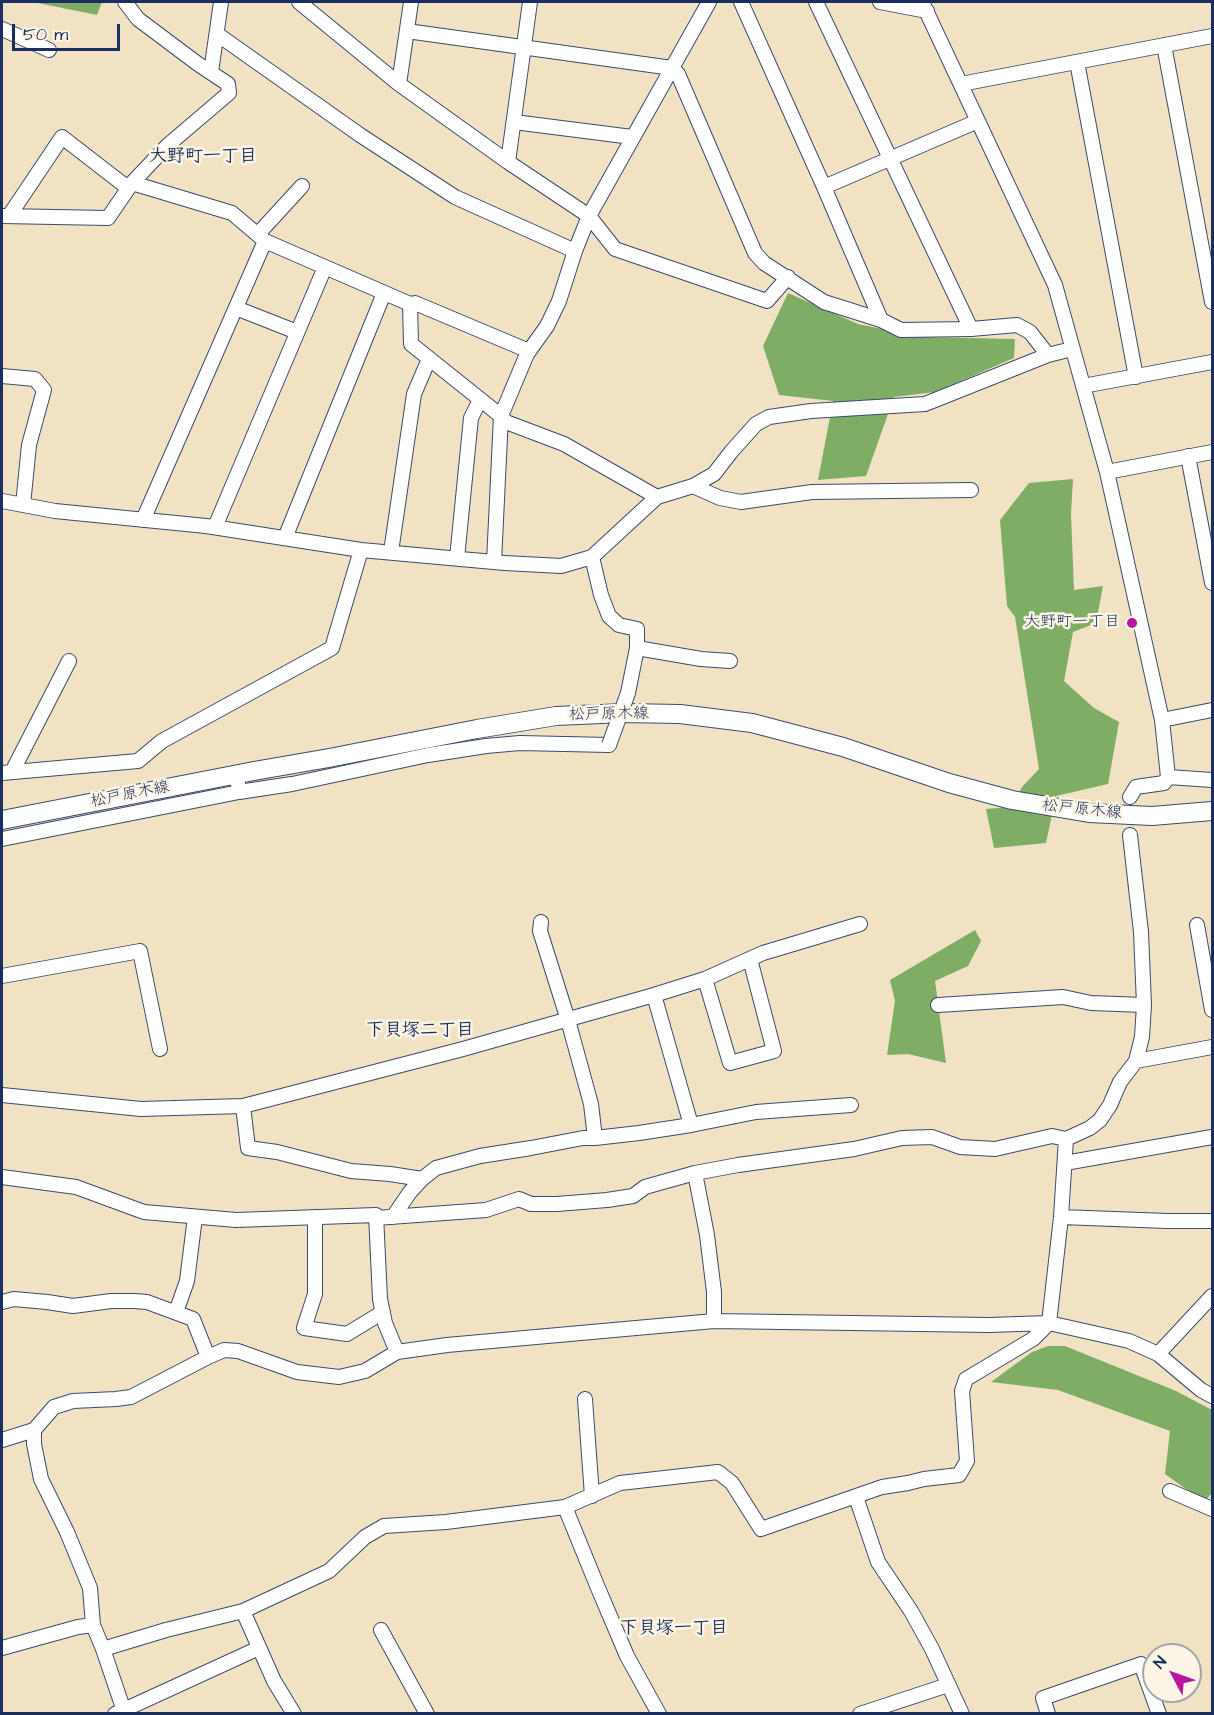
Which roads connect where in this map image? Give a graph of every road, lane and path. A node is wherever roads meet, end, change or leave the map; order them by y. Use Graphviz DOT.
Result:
graph roads {
  1 [pos="125,2"];
  2 [pos="221,2"];
  3 [pos="299,2"];
  4 [pos="411,2"];
  5 [pos="530,2"];
  6 [pos="709,2"];
  7 [pos="741,2"];
  8 [pos="816,2"];
  9 [pos="880,2"];
  10 [pos="924,6"];
  11 [pos="2,29"];
  12 [pos="407,31"];
  13 [pos="218,34"];
  14 [pos="1212,36"];
  15 [pos="1164,45"];
  16 [pos="524,47"];
  17 [pos="50,50"];
  18 [pos="1077,62"];
  19 [pos="672,68"];
  20 [pos="211,72"];
  21 [pos="399,84"];
  22 [pos="962,84"];
  23 [pos="978,121"];
  24 [pos="513,122"];
  25 [pos="632,138"];
  26 [pos="891,159"];
  27 [pos="508,162"];
  28 [pos="130,186"];
  29 [pos="302,186"];
  30 [pos="824,187"];
  31 [pos="5,216"];
  32 [pos="589,216"];
  33 [pos="262,237"];
  34 [pos="575,251"];
  35 [pos="325,267"];
  36 [pos="788,277"];
  37 [pos="384,293"];
  38 [pos="1212,303"];
  39 [pos="410,304"];
  40 [pos="236,308"];
  41 [pos="881,320"];
  42 [pos="972,329"];
  43 [pos="297,332"];
  44 [pos="1072,349"];
  45 [pos="529,351"];
  46 [pos="1048,355"];
  47 [pos="429,359"];
  48 [pos="1212,362"];
  49 [pos="2,376"];
  50 [pos="1136,376"];
  51 [pos="1083,386"];
  52 [pos="480,400"];
  53 [pos="501,416"];
  54 [pos="1212,452"];
  55 [pos="1188,456"];
  56 [pos="1107,472"];
  57 [pos="693,486"];
  58 [pos="970,490"];
  59 [pos="657,497"];
  60 [pos="2,501"];
  61 [pos="22,505"];
  62 [pos="143,520"];
  63 [pos="215,527"];
  64 [pos="285,538"];
  65 [pos="361,550"];
  66 [pos="391,552"];
  67 [pos="592,557"];
  68 [pos="457,558"];
  69 [pos="494,562"];
  70 [pos="1212,583"];
  71 [pos="638,648"];
  72 [pos="69,661"];
  73 [pos="730,661"];
  74 [pos="1212,710"];
  75 [pos="1162,720"];
  76 [pos="7,772"];
  77 [pos="1168,777"];
  78 [pos="1212,780"];
  79 [pos="237,783"];
  80 [pos="1130,797"];
  81 [pos="1212,811"];
  82 [pos="2,820"];
  83 [pos="1130,835"];
  84 [pos="2,839"];
  85 [pos="541,921"];
  86 [pos="860,924"];
  87 [pos="1197,925"];
  88 [pos="750,959"];
  89 [pos="2,976"];
  90 [pos="705,978"];
  91 [pos="654,995"];
  92 [pos="938,1005"];
  93 [pos="1144,1005"];
  94 [pos="1212,1010"];
  95 [pos="568,1020"];
  96 [pos="1212,1047"];
  97 [pos="160,1049"];
  98 [pos="1136,1061"];
  99 [pos="2,1095"];
  100 [pos="851,1105"];
  101 [pos="243,1106"];
  102 [pos="691,1125"];
  103 [pos="1212,1137"];
  104 [pos="595,1138"];
  105 [pos="1066,1139"];
  106 [pos="1065,1164"];
  107 [pos="695,1173"];
  108 [pos="2,1177"];
  109 [pos="422,1179"];
  110 [pos="195,1217"];
  111 [pos="315,1217"];
  112 [pos="393,1217"];
  113 [pos="1061,1217"];
  114 [pos="376,1218"];
  115 [pos="1212,1221"];
  116 [pos="1212,1296"];
  117 [pos="2,1302"];
  118 [pos="176,1312"];
  119 [pos="383,1312"];
  120 [pos="714,1321"];
  121 [pos="1049,1323"];
  122 [pos="397,1352"];
  123 [pos="1158,1354"];
  124 [pos="208,1357"];
  125 [pos="1212,1396"];
  126 [pos="585,1399"];
  127 [pos="34,1430"];
  128 [pos="2,1440"];
  129 [pos="1170,1491"];
  130 [pos="592,1496"];
  131 [pos="856,1497"];
  132 [pos="566,1507"];
  133 [pos="1212,1509"];
  134 [pos="243,1611"];
  135 [pos="93,1625"];
  136 [pos="381,1630"];
  137 [pos="2,1648"];
  138 [pos="259,1648"];
  139 [pos="103,1649"];
  140 [pos="948,1685"];
  141 [pos="121,1712"];
  142 [pos="294,1713"];
  143 [pos="427,1713"];
  144 [pos="659,1713"];
  145 [pos="860,1713"];
  146 [pos="962,1713"];
  147 [pos="1048,1713"];
  148 [pos="1159,1713"];
  1 -- 20 [label="street"];
  2 -- 13 [label="street"];
  3 -- 21 [label="street"];
  4 -- 12 [label="street"];
  5 -- 16 [label="street"];
  6 -- 19 [label="street"];
  7 -- 30 [label="street"];
  8 -- 26 [label="street"];
  9 -- 10 [label="street"];
  10 -- 22 [label="street"];
  11 -- 17 [label="street"];
  12 -- 16 [label="street"];
  12 -- 21 [label="street"];
  13 -- 20 [label="street"];
  13 -- 34 [label="street"];
  14 -- 15 [label="street"];
  15 -- 18 [label="street"];
  15 -- 38 [label="street"];
  16 -- 19 [label="street"];
  16 -- 24 [label="street"];
  18 -- 22 [label="street"];
  18 -- 50 [label="street"];
  19 -- 25 [label="street"];
  19 -- 36 [label="street"];
  20 -- 28 [label="street"];
  21 -- 27 [label="street"];
  22 -- 23 [label="street"];
  23 -- 26 [label="street"];
  23 -- 44 [label="street"];
  24 -- 25 [label="street"];
  24 -- 27 [label="street"];
  25 -- 32 [label="street"];
  26 -- 30 [label="street"];
  26 -- 42 [label="street"];
  27 -- 32 [label="street"];
  28 -- 31 [label="street"];
  28 -- 31 [label="street"];
  28 -- 33 [label="street"];
  29 -- 33 [label="street"];
  30 -- 41 [label="street"];
  32 -- 34 [label="street"];
  32 -- 36 [label="street"];
  33 -- 35 [label="street"];
  33 -- 40 [label="street"];
  34 -- 45 [label="street"];
  35 -- 37 [label="street"];
  35 -- 43 [label="street"];
  36 -- 41 [label="street"];
  37 -- 39 [label="street"];
  37 -- 64 [label="street"];
  39 -- 45 [label="street"];
  39 -- 47 [label="street"];
  40 -- 43 [label="street"];
  40 -- 62 [label="street"];
  41 -- 42 [label="street"];
  42 -- 46 [label="street"];
  43 -- 63 [label="street"];
  44 -- 46 [label="street"];
  44 -- 51 [label="street"];
  45 -- 53 [label="street"];
  46 -- 57 [label="street"];
  47 -- 52 [label="street"];
  47 -- 66 [label="street"];
  48 -- 50 [label="street"];
  49 -- 61 [label="street"];
  50 -- 51 [label="street"];
  51 -- 56 [label="street"];
  52 -- 53 [label="street"];
  52 -- 68 [label="street"];
  53 -- 59 [label="street"];
  53 -- 69 [label="street"];
  54 -- 55 [label="street"];
  55 -- 56 [label="street"];
  55 -- 70 [label="street"];
  56 -- 75 [label="street"];
  57 -- 58 [label="street"];
  57 -- 59 [label="street"];
  59 -- 67 [label="street"];
  60 -- 61 [label="street"];
  61 -- 62 [label="street"];
  62 -- 63 [label="street"];
  63 -- 64 [label="street"];
  64 -- 65 [label="street"];
  65 -- 66 [label="street"];
  65 -- 76 [label="street"];
  66 -- 68 [label="street"];
  67 -- 69 [label="street"];
  67 -- 71 [label="street"];
  68 -- 69 [label="street"];
  71 -- 73 [label="street"];
  71 -- 79 [label="street, bridge"];
  72 -- 76 [label="street"];
  74 -- 75 [label="street"];
  75 -- 77 [label="street"];
  77 -- 78 [label="street"];
  77 -- 80 [label="street"];
  79 -- 81 [label="main road, 松戸原木線"];
  79 -- 82 [label="main road, 松戸原木線"];
  79 -- 84 [label="street"];
  83 -- 93 [label="street"];
  85 -- 95 [label="street"];
  86 -- 88 [label="street"];
  87 -- 94 [label="street"];
  88 -- 90 [label="street"];
  88 -- 90 [label="street"];
  89 -- 97 [label="street"];
  90 -- 91 [label="street"];
  91 -- 95 [label="street"];
  91 -- 102 [label="street"];
  92 -- 93 [label="street"];
  93 -- 98 [label="street"];
  95 -- 101 [label="street"];
  95 -- 104 [label="street"];
  96 -- 98 [label="street"];
  98 -- 105 [label="street"];
  99 -- 101 [label="street"];
  100 -- 102 [label="street"];
  101 -- 109 [label="street"];
  102 -- 104 [label="street"];
  103 -- 106 [label="street"];
  104 -- 109 [label="street"];
  105 -- 106 [label="street"];
  105 -- 107 [label="street"];
  106 -- 113 [label="street"];
  107 -- 112 [label="street"];
  107 -- 120 [label="street"];
  108 -- 110 [label="street"];
  109 -- 112 [label="street"];
  110 -- 111 [label="street"];
  110 -- 118 [label="street"];
  111 -- 114 [label="street"];
  111 -- 119 [label="street"];
  112 -- 114 [label="street"];
  113 -- 115 [label="street"];
  113 -- 121 [label="street"];
  114 -- 119 [label="street"];
  116 -- 123 [label="street"];
  117 -- 118 [label="street"];
  118 -- 124 [label="street"];
  119 -- 122 [label="street"];
  120 -- 121 [label="street"];
  120 -- 122 [label="street"];
  121 -- 123 [label="street"];
  121 -- 131 [label="street"];
  122 -- 124 [label="street"];
  123 -- 125 [label="street"];
  124 -- 127 [label="street"];
  126 -- 130 [label="street"];
  127 -- 128 [label="street"];
  127 -- 135 [label="street"];
  129 -- 133 [label="street"];
  130 -- 131 [label="street"];
  130 -- 132 [label="street"];
  131 -- 140 [label="street"];
  132 -- 134 [label="street"];
  132 -- 144 [label="street"];
  134 -- 138 [label="street"];
  134 -- 139 [label="street"];
  135 -- 137 [label="street"];
  135 -- 139 [label="street"];
  136 -- 143 [label="street"];
  138 -- 141 [label="street"];
  138 -- 142 [label="street"];
  139 -- 141 [label="street"];
  140 -- 145 [label="street"];
  140 -- 146 [label="street"];
  147 -- 148 [label="street"];
}
